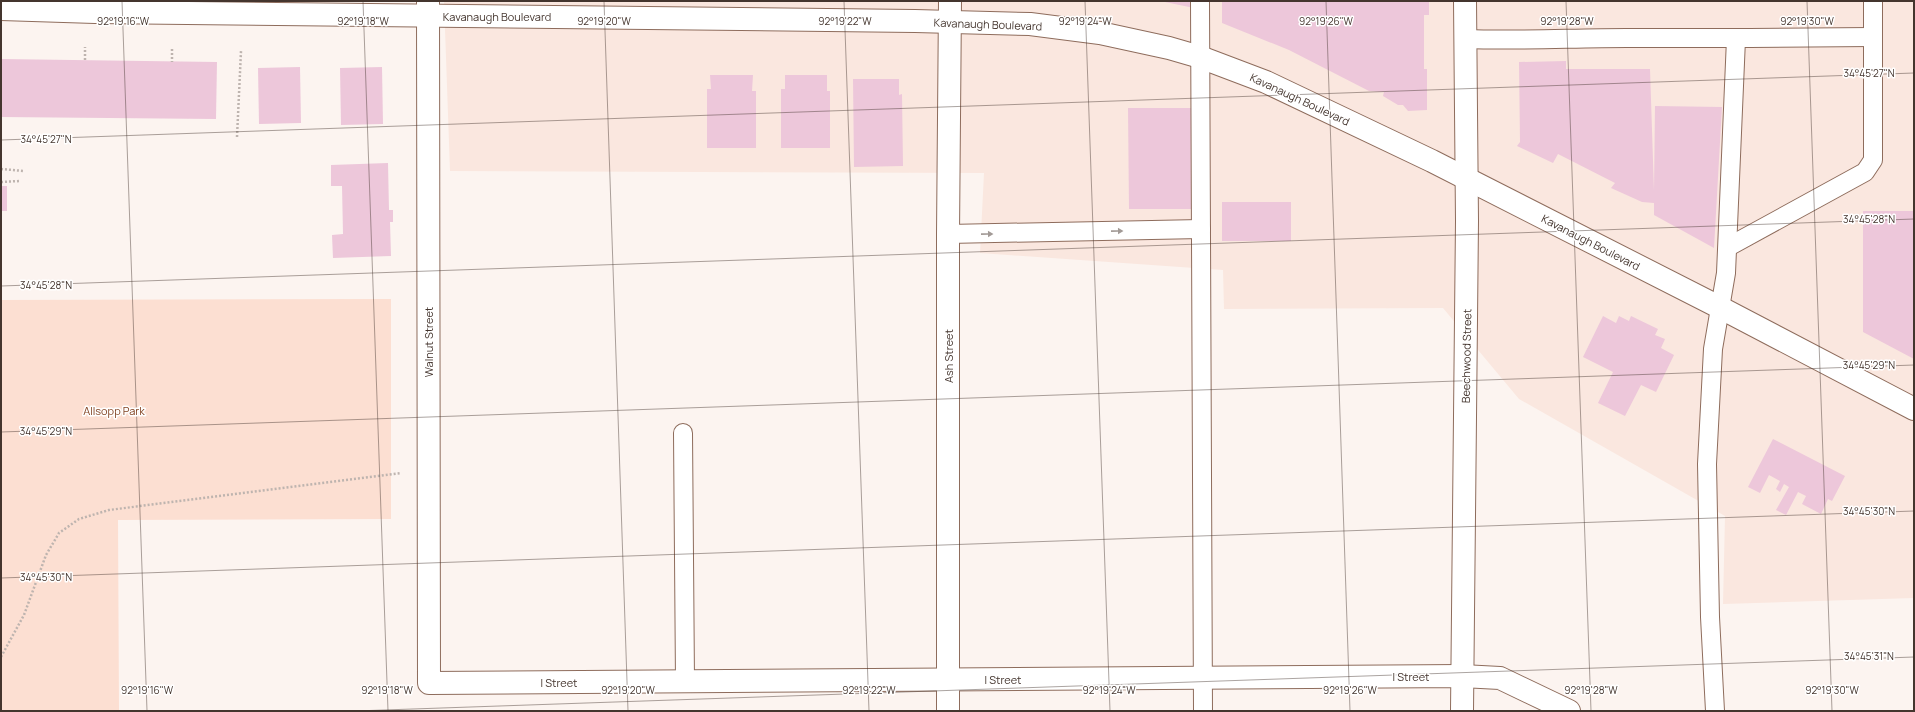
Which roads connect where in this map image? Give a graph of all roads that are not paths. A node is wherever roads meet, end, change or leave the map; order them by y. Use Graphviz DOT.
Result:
graph roads {
  1 [pos="950,1"];
  2 [pos="1200,1"];
  3 [pos="1465,1"];
  4 [pos="1873,1"];
  5 [pos="1,8"];
  6 [pos="428,8"];
  7 [pos="950,22"];
  8 [pos="1872,37"];
  9 [pos="1466,39"];
  10 [pos="1736,39"];
  11 [pos="1200,57"];
  12 [pos="1467,180"];
  13 [pos="1201,229"];
  14 [pos="948,234"];
  15 [pos="1728,247"];
  16 [pos="1721,308"];
  17 [pos="1914,409"];
  18 [pos="683,433"];
  19 [pos="1462,676"];
  20 [pos="1202,678"];
  21 [pos="948,679"];
  22 [pos="685,681"];
  23 [pos="429,683"];
  24 [pos="948,711"];
  25 [pos="1203,711"];
  26 [pos="1462,711"];
  27 [pos="1568,711"];
  28 [pos="1716,711"];
  1 -- 7 [label="street, Ash Street"];
  2 -- 11 [label="lane"];
  3 -- 9 [label="street, Beechwood Street"];
  4 -- 8 [label="lane"];
  5 -- 6 [label="street, Kavanaugh Boulevard"];
  6 -- 7 [label="street, Kavanaugh Boulevard"];
  6 -- 23 [label="street, Walnut Street"];
  7 -- 11 [label="street, Kavanaugh Boulevard"];
  7 -- 14 [label="street, Ash Street"];
  8 -- 10 [label="lane"];
  8 -- 15 [label="lane"];
  9 -- 10 [label="lane"];
  9 -- 12 [label="street, Beechwood Street"];
  10 -- 15 [label="lane"];
  11 -- 12 [label="street, Kavanaugh Boulevard"];
  11 -- 13 [label="lane"];
  12 -- 16 [label="street, Kavanaugh Boulevard"];
  12 -- 19 [label="street, Beechwood Street"];
  14 -- 13 [label="lane, one-way"];
  13 -- 20 [label="lane"];
  14 -- 21 [label="street, Ash Street"];
  15 -- 16 [label="lane"];
  16 -- 17 [label="street, Kavanaugh Boulevard"];
  16 -- 28 [label="lane"];
  18 -- 22 [label="lane"];
  19 -- 20 [label="street, I Street"];
  19 -- 26 [label="street, Beechwood Street"];
  19 -- 27 [label="street, I Street"];
  20 -- 21 [label="street, I Street"];
  20 -- 25 [label="lane"];
  21 -- 22 [label="street, I Street"];
  21 -- 24 [label="street, Ash Street"];
  22 -- 23 [label="street, I Street"];
}
